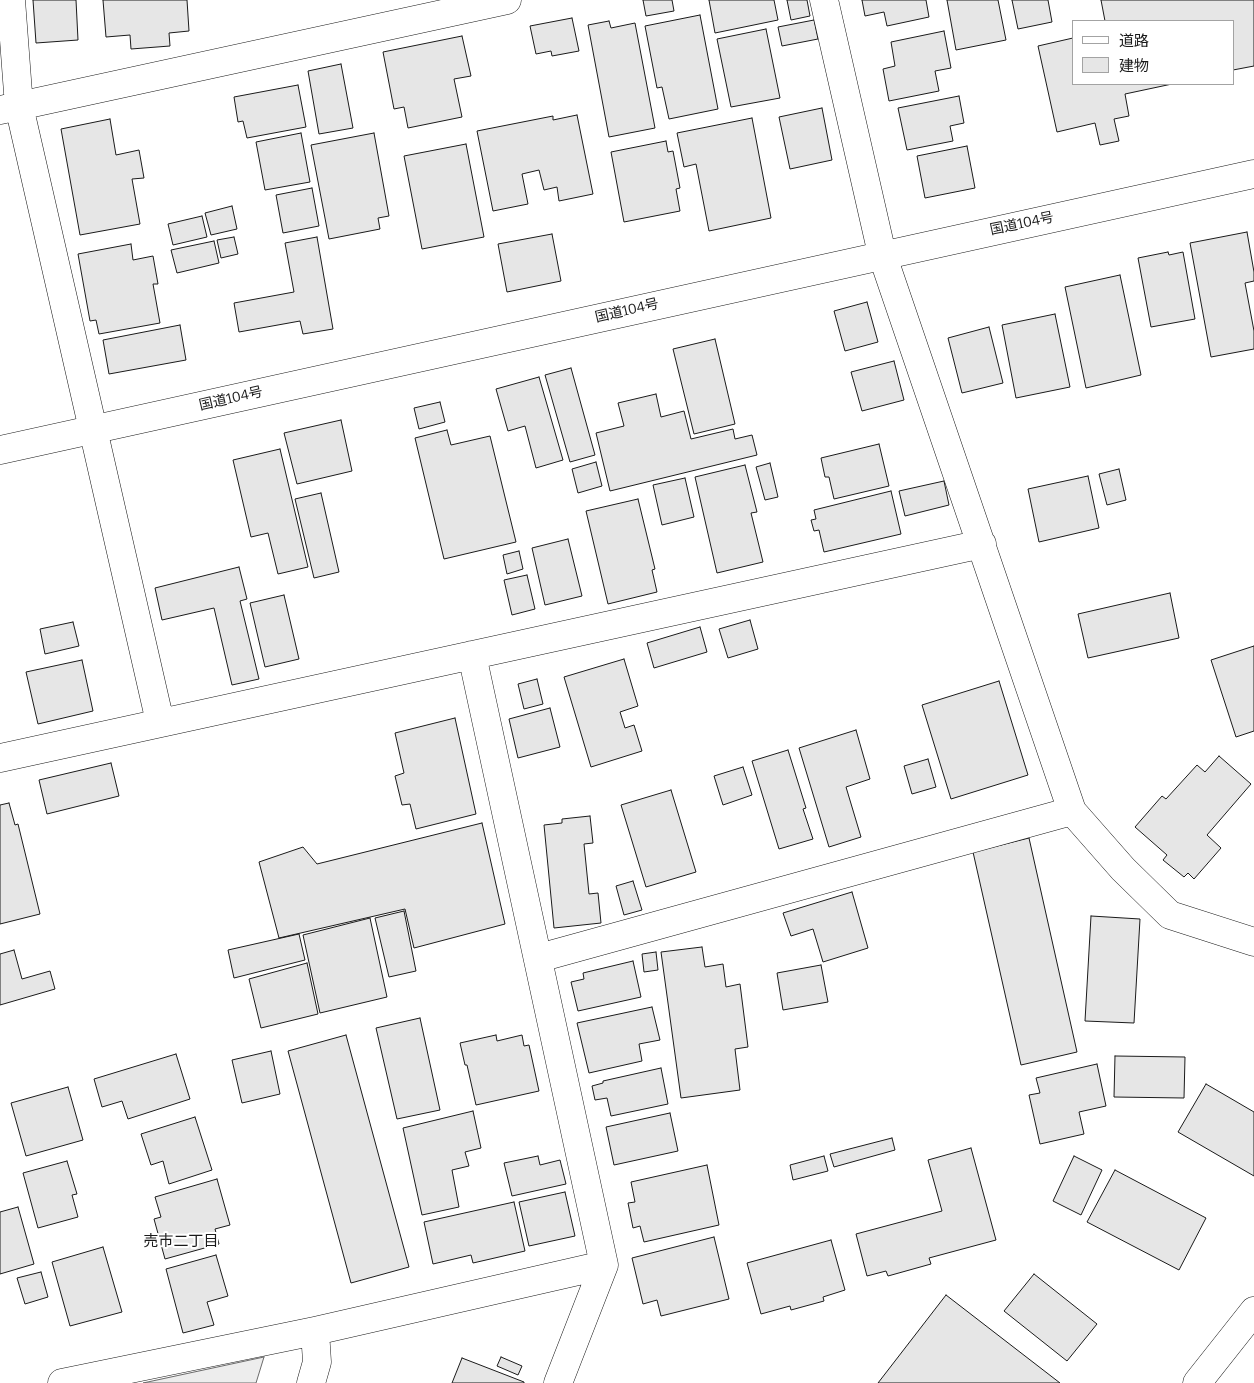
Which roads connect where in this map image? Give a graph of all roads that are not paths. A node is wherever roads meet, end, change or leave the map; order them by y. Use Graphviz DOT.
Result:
graph roads {
  1 [pos="11,0"];
  2 [pos="824,0"];
  3 [pos="491,2"];
  4 [pos="10,108"];
  5 [pos="1254,174"];
  6 [pos="882,254"];
  7 [pos="93,430"];
  8 [pos="0,450"];
  9 [pos="982,544"];
  10 [pos="472,655"];
  11 [pos="160,722"];
  12 [pos="0,758"];
  13 [pos="1072,811"];
  14 [pos="1254,942"];
  15 [pos="539,958"];
  16 [pos="604,1266"];
  17 [pos="1254,1311"];
  18 [pos="315,1331"];
  19 [pos="62,1383"];
  20 [pos="311,1383"];
  21 [pos="558,1383"];
  22 [pos="1196,1383"];
  1 -- 4 [label="main road"];
  2 -- 6 [label="main road"];
  3 -- 4 [label="main road"];
  4 -- 7 [label="main road"];
  5 -- 6 [label="main road, 国道104号"];
  6 -- 7 [label="main road, 国道104号"];
  6 -- 9 [label="main road"];
  7 -- 8 [label="main road, 国道104号"];
  7 -- 11 [label="main road"];
  9 -- 10 [label="main road"];
  9 -- 13 [label="main road"];
  10 -- 11 [label="main road"];
  10 -- 15 [label="main road"];
  11 -- 12 [label="main road"];
  13 -- 14 [label="main road"];
  13 -- 15 [label="main road"];
  15 -- 16 [label="main road"];
  16 -- 18 [label="main road"];
  16 -- 21 [label="main road"];
  17 -- 22 [label="main road"];
  18 -- 19 [label="main road"];
  18 -- 20 [label="main road"];
}
